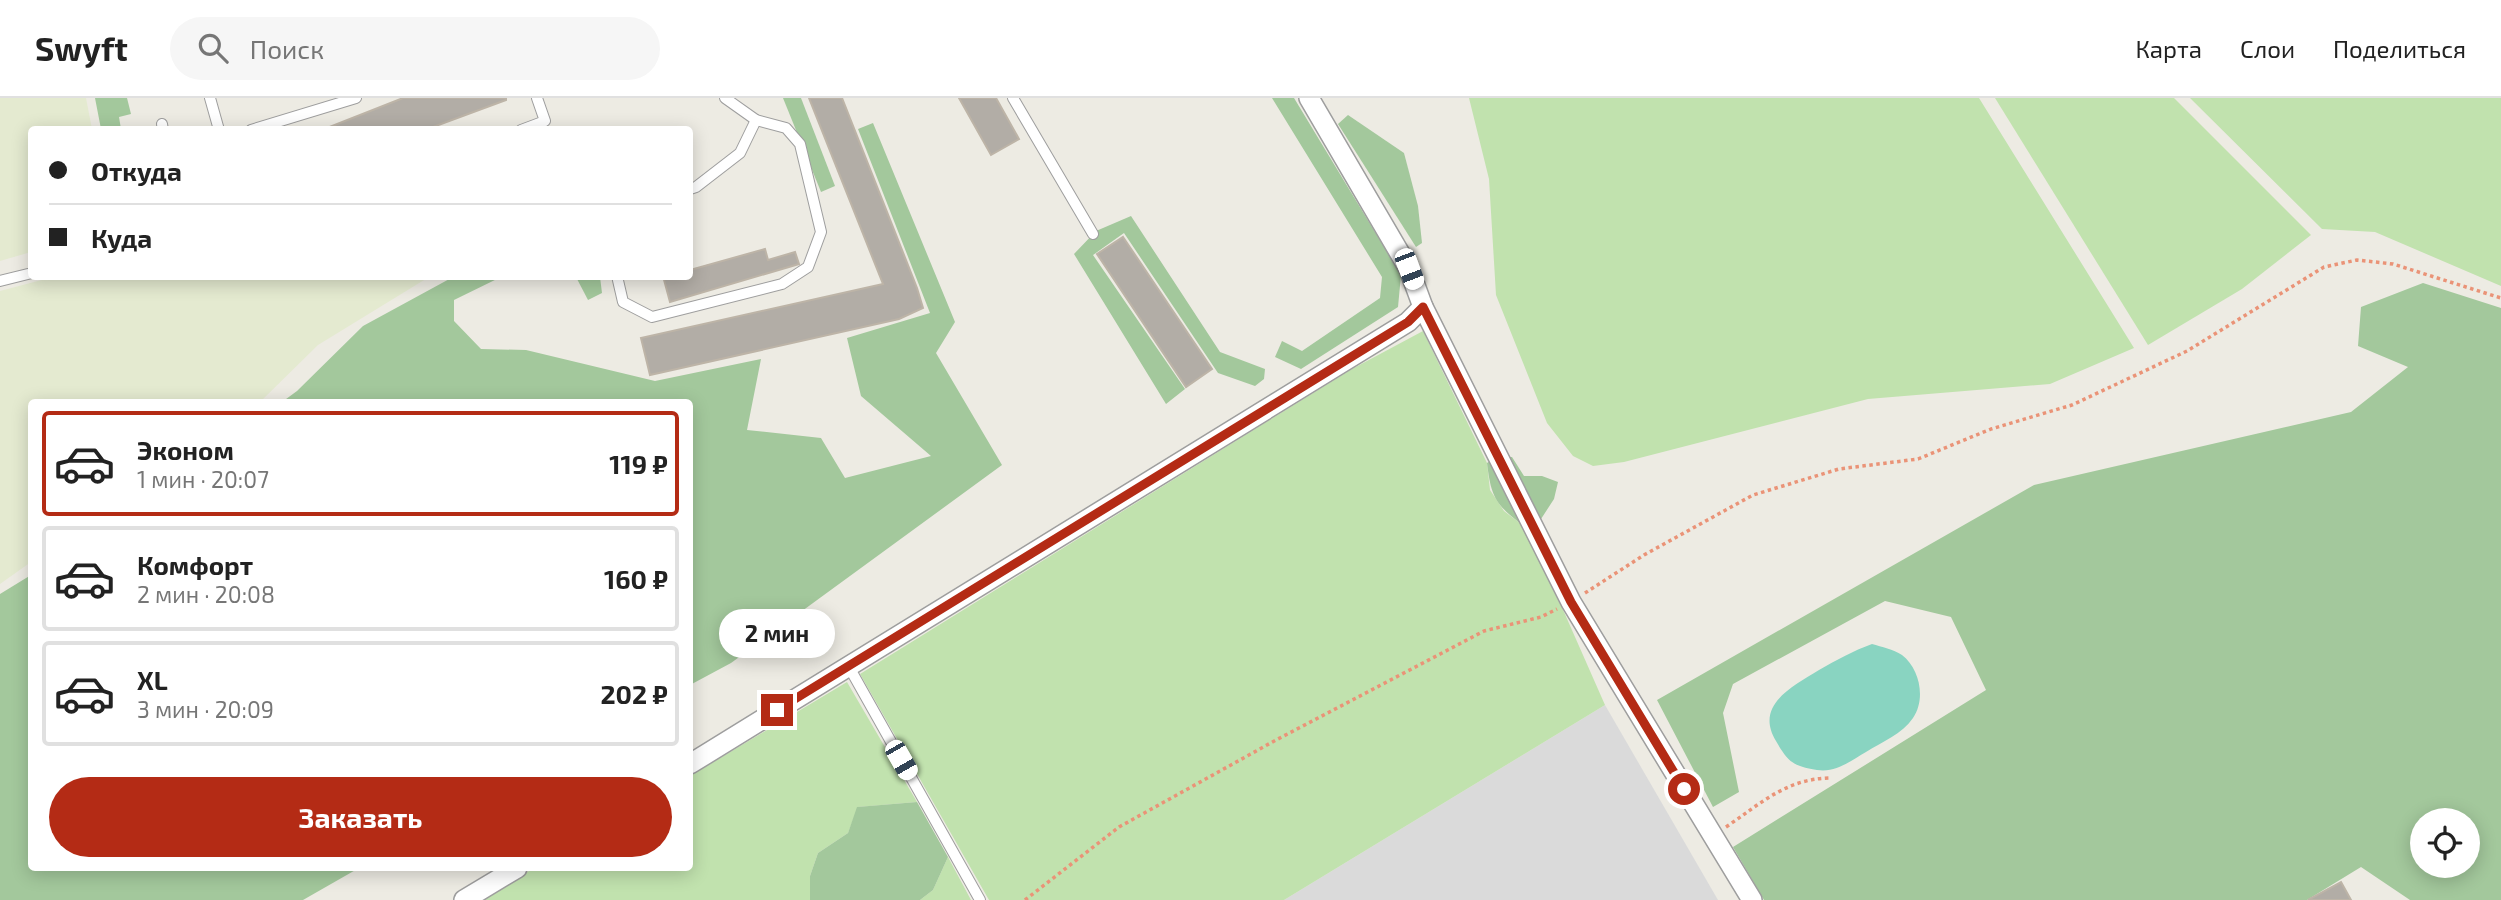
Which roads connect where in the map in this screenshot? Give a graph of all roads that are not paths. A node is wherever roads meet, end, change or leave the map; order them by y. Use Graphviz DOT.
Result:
graph roads {
  1 [pos="210,98"];
  2 [pos="356,98"];
  3 [pos="537,98"];
  4 [pos="725,98"];
  5 [pos="1013,98"];
  6 [pos="1309,98"];
  7 [pos="756,120"];
  8 [pos="548,125"];
  9 [pos="218,126"];
  10 [pos="264,126"];
  11 [pos="693,188"];
  12 [pos="1093,234"];
  13 [pos="28,274"];
  14 [pos="619,280"];
  15 [pos="0,281"];
  16 [pos="1423,307"];
  17 [pos="849,667"];
  18 [pos="693,762"];
  19 [pos="512,871"];
  20 [pos="464,900"];
  21 [pos="980,900"];
  22 [pos="1752,900"];
  1 -- 9 [label="lane"];
  2 -- 10 [label="lane"];
  3 -- 8 [label="lane"];
  4 -- 7 [label="lane"];
  5 -- 12 [label="lane"];
  6 -- 16 [label="street"];
  7 -- 11 [label="lane"];
  7 -- 14 [label="lane"];
  13 -- 15 [label="lane"];
  16 -- 17 [label="street"];
  16 -- 22 [label="street"];
  17 -- 18 [label="street"];
  17 -- 21 [label="lane"];
  19 -- 20 [label="street"];
}
